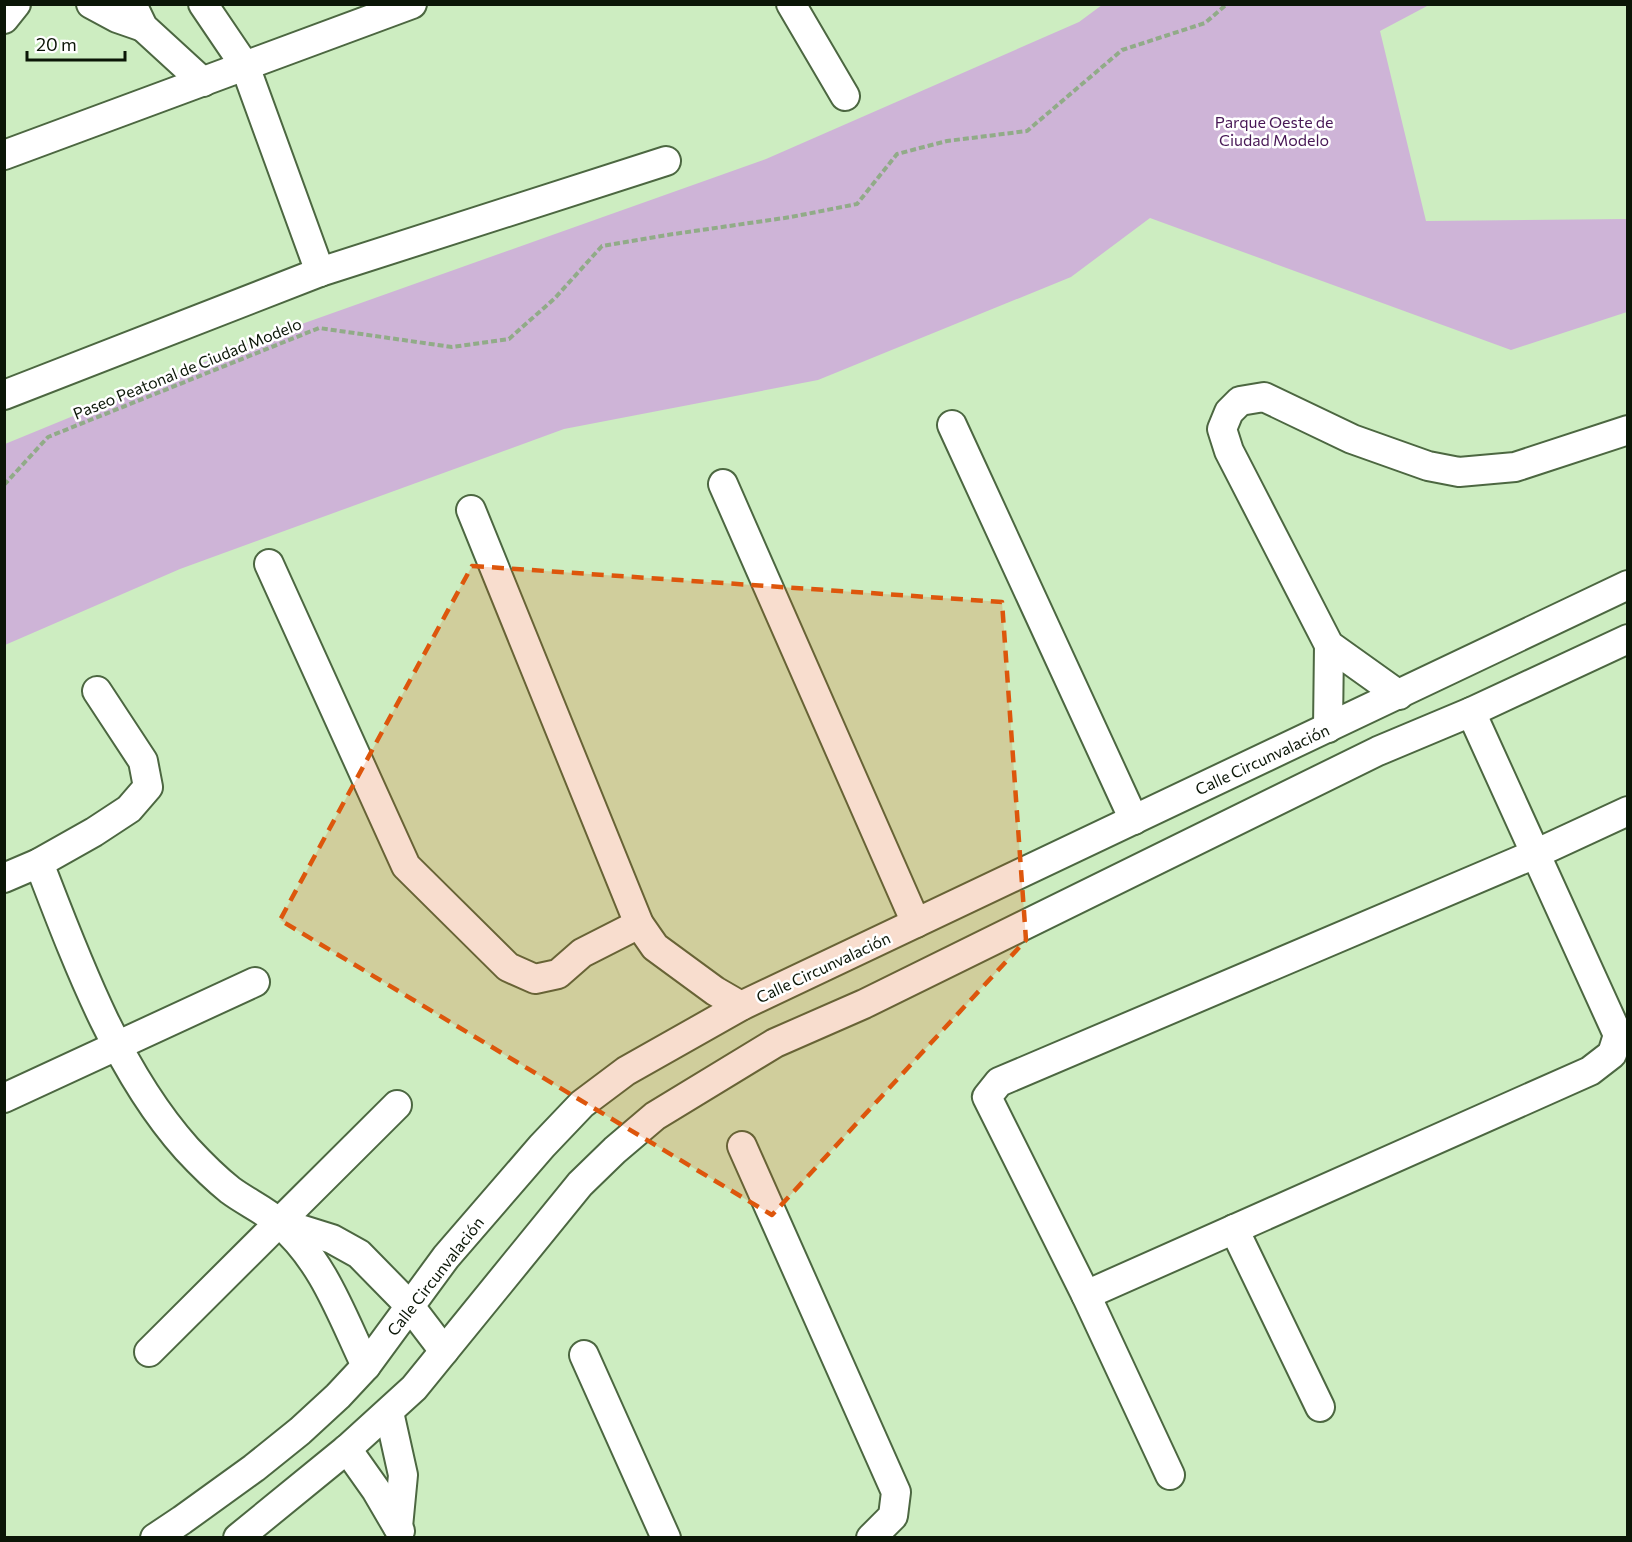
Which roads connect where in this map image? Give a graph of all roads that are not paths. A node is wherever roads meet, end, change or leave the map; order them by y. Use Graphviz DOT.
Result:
graph roads {
  1 [pos="16,4"];
  2 [pos="91,4"];
  3 [pos="203,4"];
  4 [pos="791,4"];
  5 [pos="396,7"];
  6 [pos="137,16"];
  7 [pos="4,19"];
  8 [pos="245,66"];
  9 [pos="203,82"];
  10 [pos="844,96"];
  11 [pos="4,155"];
  12 [pos="666,161"];
  13 [pos="320,272"];
  14 [pos="4,395"];
  15 [pos="952,425"];
  16 [pos="1628,430"];
  17 [pos="723,484"];
  18 [pos="471,510"];
  19 [pos="269,564"];
  20 [pos="1628,585"];
  21 [pos="1628,639"];
  22 [pos="1329,645"];
  23 [pos="97,691"];
  24 [pos="1399,695"];
  25 [pos="1362,712"];
  26 [pos="1471,712"];
  27 [pos="1328,728"];
  28 [pos="1378,752"];
  29 [pos="1628,811"];
  30 [pos="1134,820"];
  31 [pos="1535,854"];
  32 [pos="39,863"];
  33 [pos="4,878"];
  34 [pos="916,923"];
  35 [pos="639,924"];
  36 [pos="255,982"];
  37 [pos="741,1006"];
  38 [pos="118,1045"];
  39 [pos="4,1098"];
  40 [pos="397,1105"];
  41 [pos="742,1146"];
  42 [pos="279,1222"];
  43 [pos="1234,1229"];
  44 [pos="1086,1295"];
  45 [pos="409,1305"];
  46 [pos="444,1351"];
  47 [pos="149,1352"];
  48 [pos="584,1355"];
  49 [pos="366,1366"];
  50 [pos="1320,1407"];
  51 [pos="389,1412"];
  52 [pos="347,1449"];
  53 [pos="1170,1475"];
  54 [pos="400,1532"];
  55 [pos="155,1538"];
  56 [pos="238,1538"];
  57 [pos="666,1538"];
  58 [pos="871,1538"];
  1 -- 7 [label="street"];
  2 -- 6 [label="street"];
  3 -- 8 [label="street"];
  4 -- 10 [label="street"];
  5 -- 8 [label="street"];
  6 -- 9 [label="street"];
  8 -- 9 [label="street"];
  8 -- 13 [label="street"];
  9 -- 11 [label="street"];
  12 -- 13 [label="street"];
  13 -- 14 [label="street"];
  15 -- 30 [label="street"];
  16 -- 22 [label="street"];
  17 -- 34 [label="street"];
  18 -- 35 [label="street"];
  19 -- 35 [label="street"];
  20 -- 24 [label="street, Calle Circunvalación"];
  21 -- 26 [label="street"];
  22 -- 24 [label="street"];
  22 -- 27 [label="street"];
  23 -- 32 [label="street"];
  24 -- 25 [label="street, Calle Circunvalación"];
  25 -- 27 [label="street, Calle Circunvalación"];
  25 -- 28 [label="street"];
  26 -- 28 [label="street"];
  26 -- 31 [label="street"];
  27 -- 30 [label="street, Calle Circunvalación"];
  28 -- 46 [label="street"];
  29 -- 31 [label="street"];
  30 -- 34 [label="street, Calle Circunvalación"];
  31 -- 43 [label="street"];
  31 -- 44 [label="street"];
  32 -- 33 [label="street"];
  32 -- 38 [label="street"];
  34 -- 37 [label="street, Calle Circunvalación"];
  35 -- 37 [label="street"];
  36 -- 38 [label="street"];
  37 -- 45 [label="street, Calle Circunvalación"];
  38 -- 39 [label="street"];
  38 -- 42 [label="street"];
  40 -- 42 [label="street"];
  41 -- 58 [label="street"];
  42 -- 45 [label="street"];
  42 -- 47 [label="street"];
  42 -- 49 [label="street"];
  43 -- 44 [label="street"];
  43 -- 50 [label="street"];
  44 -- 53 [label="street"];
  45 -- 46 [label="street"];
  45 -- 49 [label="street, Calle Circunvalación"];
  46 -- 51 [label="street"];
  48 -- 57 [label="street"];
  49 -- 55 [label="street, Calle Circunvalación"];
  51 -- 52 [label="street"];
  51 -- 54 [label="street"];
  52 -- 54 [label="street"];
  52 -- 56 [label="street"];
}
